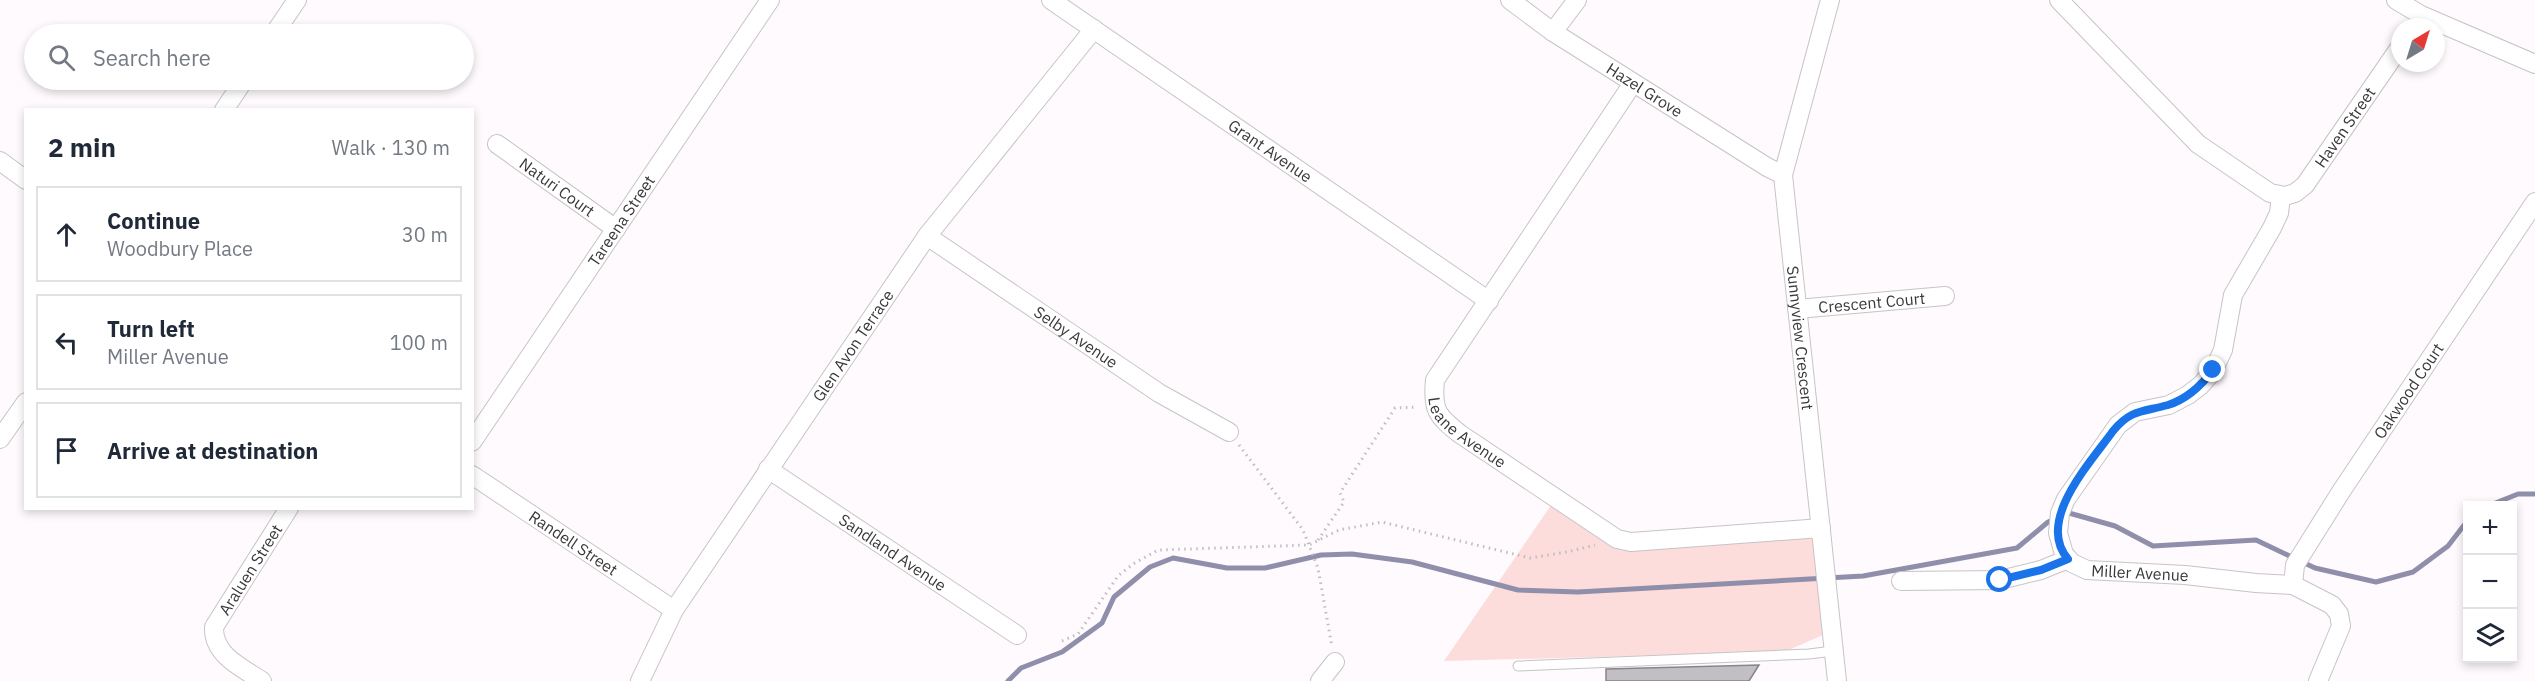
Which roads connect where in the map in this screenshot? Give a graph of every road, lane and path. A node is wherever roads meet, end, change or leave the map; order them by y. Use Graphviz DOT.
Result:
graph roads {
  1 [pos="297,0"];
  2 [pos="770,0"];
  3 [pos="1051,0"];
  4 [pos="1510,0"];
  5 [pos="1577,0"];
  6 [pos="1830,0"];
  7 [pos="2059,0"];
  8 [pos="2396,0"];
  9 [pos="2414,18"];
  10 [pos="281,24"];
  11 [pos="1094,29"];
  12 [pos="2445,31"];
  13 [pos="1553,32"];
  14 [pos="2391,60"];
  15 [pos="2535,64"];
  16 [pos="1633,83"];
  17 [pos="237,90"];
  18 [pos="225,108"];
  19 [pos="497,144"];
  20 [pos="0,161"];
  21 [pos="1783,175"];
  22 [pos="24,179"];
  23 [pos="2281,196"];
  24 [pos="2535,202"];
  25 [pos="616,228"];
  26 [pos="927,236"];
  27 [pos="1945,296"];
  28 [pos="1489,301"];
  29 [pos="1797,309"];
  30 [pos="24,405"];
  31 [pos="1434,406"];
  32 [pos="1229,432"];
  33 [pos="0,439"];
  34 [pos="474,439"];
  35 [pos="768,469"];
  36 [pos="474,476"];
  37 [pos="288,510"];
  38 [pos="1821,528"];
  39 [pos="1617,539"];
  40 [pos="1316,542"];
  41 [pos="1309,545"];
  42 [pos="2068,559"];
  43 [pos="1901,581"];
  44 [pos="2293,585"];
  45 [pos="674,610"];
  46 [pos="1017,635"];
  47 [pos="1062,641"];
  48 [pos="1833,651"];
  49 [pos="1335,662"];
  50 [pos="1518,666"];
  51 [pos="261,681"];
  52 [pos="640,681"];
  53 [pos="1320,681"];
  54 [pos="1837,681"];
  55 [pos="2318,681"];
  1 -- 10 [label="street"];
  2 -- 25 [label="street, Tareena Street"];
  3 -- 11 [label="street, Grant Avenue"];
  4 -- 13 [label="street, Hazel Grove"];
  5 -- 13 [label="street"];
  6 -- 21 [label="street, Sunnyview Crescent"];
  7 -- 23 [label="street"];
  8 -- 9 [label="street"];
  11 -- 26 [label="street, Glen Avon Terrace"];
  11 -- 28 [label="street, Grant Avenue"];
  12 -- 15 [label="street"];
  13 -- 16 [label="street, Hazel Grove"];
  14 -- 23 [label="street, Haven Street"];
  16 -- 21 [label="street, Hazel Grove"];
  16 -- 28 [label="street, Leane Avenue"];
  17 -- 18 [label="street"];
  19 -- 25 [label="street, Naturi Court"];
  20 -- 22 [label="street"];
  21 -- 29 [label="street, Sunnyview Crescent"];
  23 -- 42 [label="street, Miller Avenue"];
  24 -- 44 [label="street, Oakwood Court"];
  25 -- 34 [label="street, Tareena Street"];
  26 -- 32 [label="street, Selby Avenue"];
  26 -- 35 [label="street, Glen Avon Terrace"];
  27 -- 29 [label="street, Crescent Court"];
  28 -- 31 [label="street, Leane Avenue"];
  29 -- 38 [label="street, Sunnyview Crescent"];
  30 -- 33 [label="street"];
  31 -- 39 [label="street, Leane Avenue"];
  31 -- 40 [label="path"];
  32 -- 41 [label="path"];
  35 -- 45 [label="street, Glen Avon Terrace"];
  35 -- 46 [label="street, Sandland Avenue"];
  36 -- 45 [label="street, Randell Street"];
  37 -- 51 [label="street, Araluen Street"];
  38 -- 39 [label="street"];
  38 -- 48 [label="street, Sunnyview Crescent"];
  39 -- 40 [label="path"];
  40 -- 41 [label="path"];
  41 -- 47 [label="path"];
  41 -- 49 [label="path"];
  42 -- 43 [label="street"];
  42 -- 44 [label="street, Miller Avenue"];
  44 -- 55 [label="street, Miller Avenue"];
  45 -- 52 [label="street, Glen Avon Terrace"];
  48 -- 50 [label="lane"];
  48 -- 54 [label="street, Sunnyview Crescent"];
  49 -- 53 [label="street"];
}
